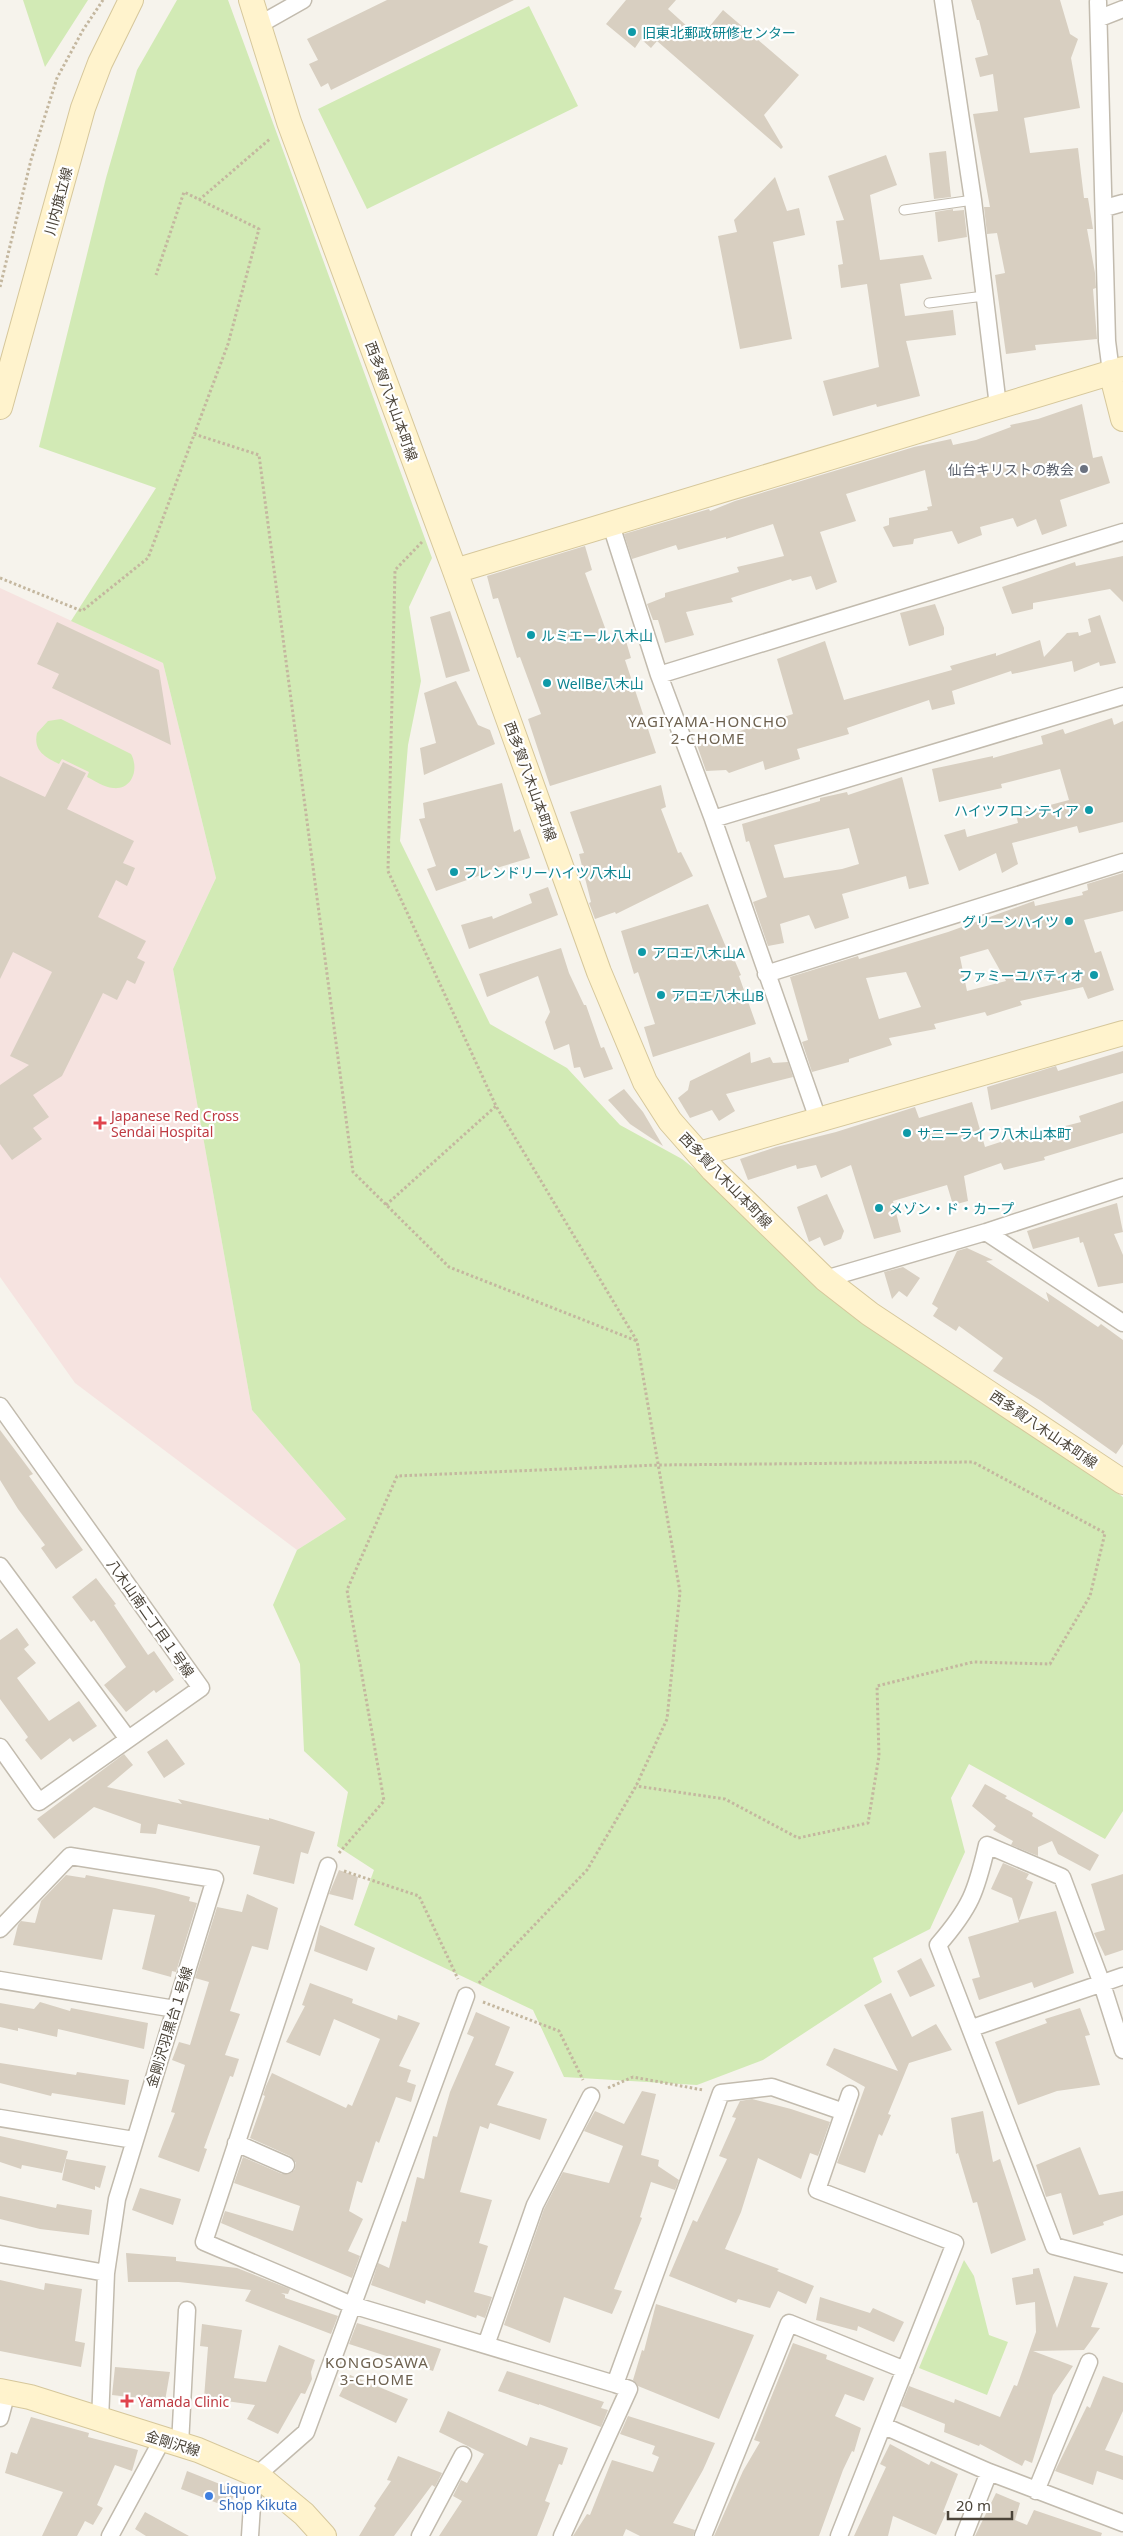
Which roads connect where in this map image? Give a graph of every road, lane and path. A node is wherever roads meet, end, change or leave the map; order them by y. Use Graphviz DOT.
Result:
graph roads {
  1 [pos="103,0"];
  2 [pos="131,0"];
  3 [pos="251,0"];
  4 [pos="303,0"];
  5 [pos="943,0"];
  6 [pos="1123,9"];
  7 [pos="258,26"];
  8 [pos="289,122"];
  9 [pos="199,200"];
  10 [pos="973,200"];
  11 [pos="1123,203"];
  12 [pos="1105,208"];
  13 [pos="904,210"];
  14 [pos="156,275"];
  15 [pos="0,287"];
  16 [pos="984,296"];
  17 [pos="929,303"];
  18 [pos="1117,370"];
  19 [pos="998,406"];
  20 [pos="0,407"];
  21 [pos="1123,419"];
  22 [pos="194,434"];
  23 [pos="612,525"];
  24 [pos="439,526"];
  25 [pos="1123,532"];
  26 [pos="455,570"];
  27 [pos="0,578"];
  28 [pos="659,675"];
  29 [pos="1123,696"];
  30 [pos="713,819"];
  31 [pos="1123,862"];
  32 [pos="766,974"];
  33 [pos="1123,1033"];
  34 [pos="496,1106"];
  35 [pos="819,1122"];
  36 [pos="699,1154"];
  37 [pos="1123,1187"];
  38 [pos="386,1205"];
  39 [pos="986,1232"];
  40 [pos="825,1279"];
  41 [pos="1123,1323"];
  42 [pos="637,1341"];
  43 [pos="0,1406"];
  44 [pos="658,1465"];
  45 [pos="1123,1482"];
  46 [pos="0,1566"];
  47 [pos="128,1740"];
  48 [pos="0,1747"];
  49 [pos="636,1786"];
  50 [pos="328,1866"];
  51 [pos="0,1929"];
  52 [pos="1123,1976"];
  53 [pos="0,1980"];
  54 [pos="1102,1984"];
  55 [pos="466,1996"];
  56 [pos="175,2009"];
  57 [pos="972,2028"];
  58 [pos="1123,2050"];
  59 [pos="721,2093"];
  60 [pos="850,2094"];
  61 [pos="591,2096"];
  62 [pos="844,2112"];
  63 [pos="0,2118"];
  64 [pos="134,2140"];
  65 [pos="236,2143"];
  66 [pos="286,2165"];
  67 [pos="0,2254"];
  68 [pos="1123,2264"];
  69 [pos="106,2273"];
  70 [pos="352,2305"];
  71 [pos="187,2310"];
  72 [pos="486,2345"];
  73 [pos="1089,2362"];
  74 [pos="905,2370"];
  75 [pos="615,2384"];
  76 [pos="4,2391"];
  77 [pos="0,2418"];
  78 [pos="100,2421"];
  79 [pos="884,2426"];
  80 [pos="171,2442"];
  81 [pos="462,2455"];
  82 [pos="989,2472"];
  83 [pos="257,2475"];
  84 [pos="1036,2491"];
  85 [pos="1123,2523"];
  86 [pos="110,2536"];
  87 [pos="250,2536"];
  88 [pos="324,2536"];
  89 [pos="420,2536"];
  90 [pos="562,2536"];
  91 [pos="703,2536"];
  92 [pos="839,2536"];
  93 [pos="964,2536"];
  1 -- 15 [label="path"];
  2 -- 20 [label="street, 川内旗立線"];
  3 -- 7 [label="street, 西多賀八木山本町線"];
  4 -- 7 [label="street"];
  5 -- 10 [label="street"];
  6 -- 12 [label="street"];
  7 -- 8 [label="street, 西多賀八木山本町線"];
  8 -- 9 [label="path"];
  8 -- 24 [label="street, 西多賀八木山本町線"];
  9 -- 14 [label="path"];
  9 -- 22 [label="path"];
  10 -- 13 [label="lane"];
  10 -- 16 [label="street"];
  11 -- 12 [label="street"];
  12 -- 18 [label="street"];
  16 -- 17 [label="lane"];
  16 -- 19 [label="street"];
  18 -- 19 [label="street"];
  18 -- 21 [label="street"];
  19 -- 23 [label="street"];
  22 -- 27 [label="path"];
  22 -- 38 [label="path"];
  23 -- 26 [label="street"];
  23 -- 28 [label="street"];
  24 -- 26 [label="street, 西多賀八木山本町線"];
  24 -- 34 [label="path"];
  25 -- 28 [label="street"];
  26 -- 36 [label="street, 西多賀八木山本町線"];
  28 -- 30 [label="street"];
  29 -- 30 [label="street"];
  30 -- 32 [label="street"];
  31 -- 32 [label="street"];
  32 -- 35 [label="street"];
  33 -- 35 [label="street"];
  34 -- 38 [label="path"];
  34 -- 42 [label="path"];
  35 -- 36 [label="street"];
  36 -- 40 [label="street, 西多賀八木山本町線"];
  37 -- 39 [label="street"];
  38 -- 42 [label="path"];
  39 -- 40 [label="street"];
  39 -- 41 [label="street"];
  40 -- 45 [label="street, 西多賀八木山本町線"];
  42 -- 44 [label="path"];
  43 -- 47 [label="street, 八木山南二丁目１号線"];
  44 -- 49 [label="path"];
  44 -- 49 [label="path"];
  44 -- 50 [label="path"];
  46 -- 47 [label="street"];
  47 -- 48 [label="street, 八木山南二丁目１号線"];
  49 -- 55 [label="path"];
  50 -- 55 [label="path"];
  50 -- 65 [label="street"];
  51 -- 56 [label="street, 金剛沢羽黒台１号線"];
  52 -- 54 [label="street"];
  53 -- 56 [label="street"];
  54 -- 57 [label="street"];
  54 -- 57 [label="street"];
  54 -- 58 [label="street"];
  55 -- 61 [label="path"];
  55 -- 70 [label="street"];
  56 -- 64 [label="street, 金剛沢羽黒台１号線"];
  57 -- 68 [label="street"];
  59 -- 61 [label="path"];
  59 -- 62 [label="street"];
  59 -- 75 [label="street"];
  60 -- 62 [label="street"];
  61 -- 72 [label="street"];
  62 -- 74 [label="street"];
  63 -- 64 [label="street"];
  64 -- 69 [label="street, 金剛沢羽黒台１号線"];
  65 -- 66 [label="street"];
  65 -- 70 [label="street"];
  67 -- 69 [label="street"];
  69 -- 78 [label="street, 金剛沢羽黒台１号線"];
  70 -- 72 [label="street"];
  70 -- 83 [label="street"];
  71 -- 80 [label="street"];
  72 -- 75 [label="street"];
  73 -- 84 [label="street"];
  74 -- 79 [label="street"];
  74 -- 91 [label="street"];
  75 -- 90 [label="street"];
  76 -- 77 [label="street"];
  76 -- 78 [label="street, 金剛沢線"];
  78 -- 80 [label="street, 金剛沢線"];
  79 -- 82 [label="street"];
  79 -- 92 [label="street"];
  80 -- 83 [label="street, 金剛沢線"];
  80 -- 86 [label="street"];
  81 -- 89 [label="street"];
  82 -- 84 [label="street"];
  82 -- 93 [label="street"];
  83 -- 87 [label="street"];
  83 -- 88 [label="street, 金剛沢線"];
  84 -- 85 [label="street"];
}
